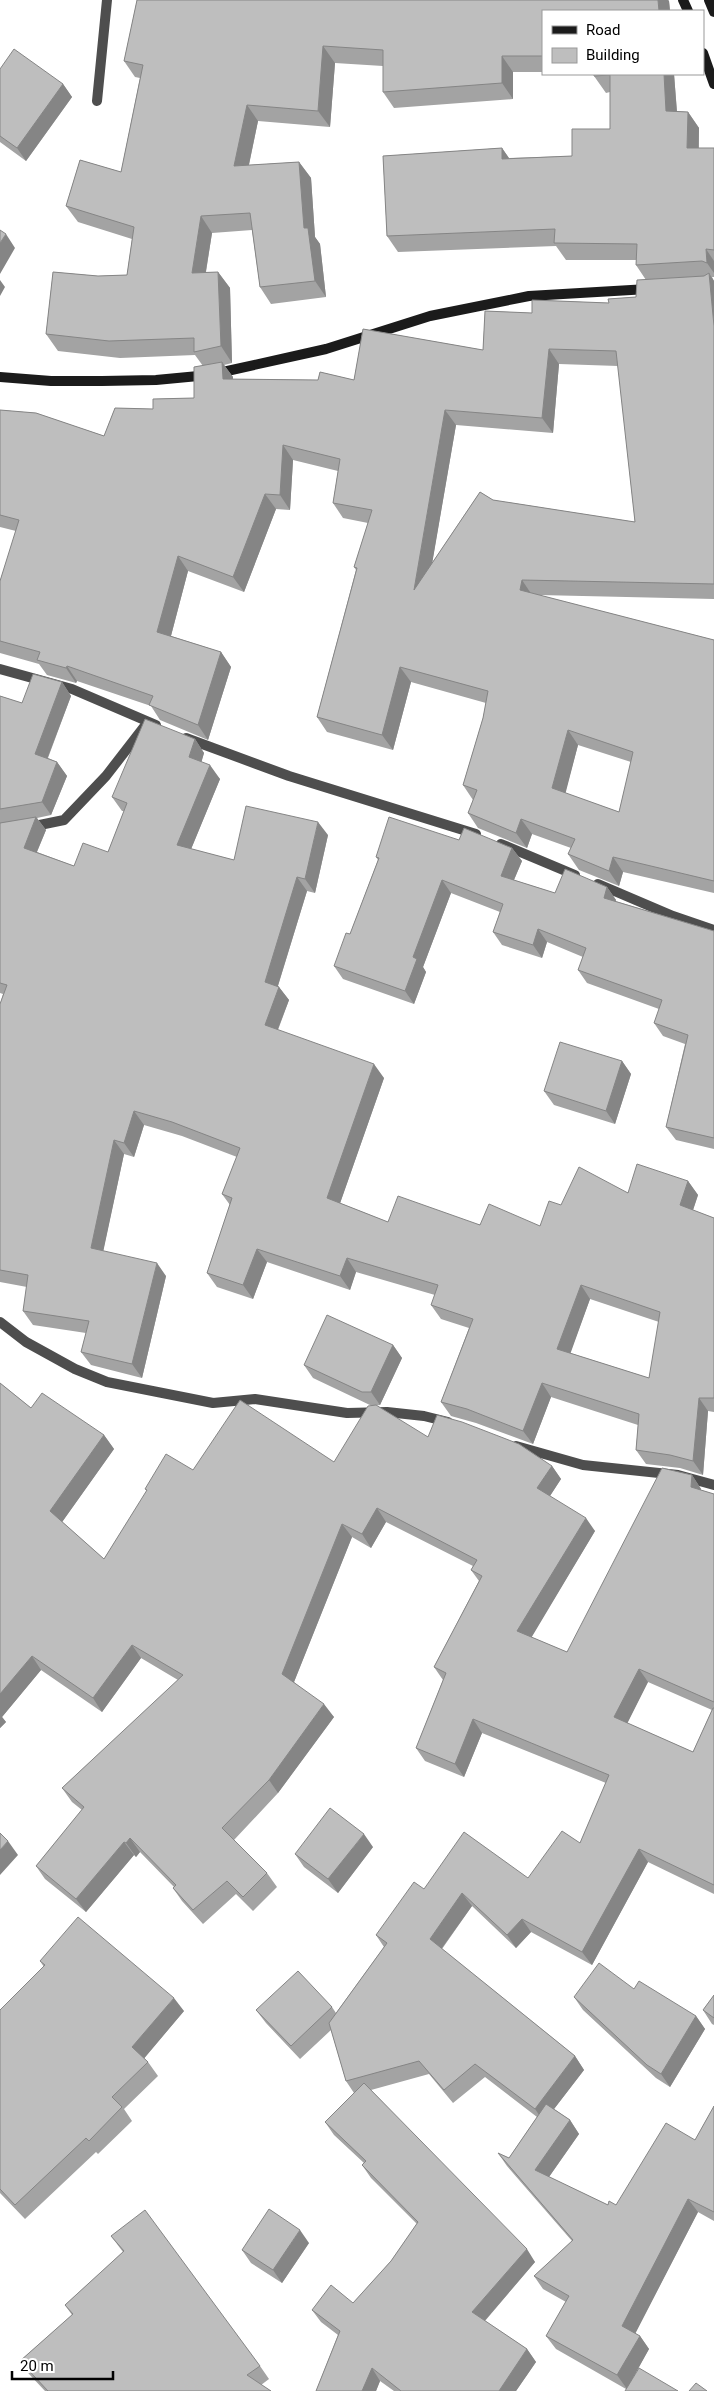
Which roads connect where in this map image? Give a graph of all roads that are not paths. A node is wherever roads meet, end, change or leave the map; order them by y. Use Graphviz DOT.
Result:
graph roads {
  1 [pos="107,0"];
  2 [pos="709,0"];
  3 [pos="714,12"];
  4 [pos="704,56"];
  5 [pos="714,84"];
  6 [pos="97,101"];
  7 [pos="655,289"];
  8 [pos="0,377"];
  9 [pos="0,669"];
  10 [pos="147,722"];
  11 [pos="19,829"];
  12 [pos="714,930"];
  13 [pos="0,1322"];
  14 [pos="457,1425"];
  15 [pos="505,1442"];
  16 [pos="714,1485"];
  1 -- 6 [label="street"];
  2 -- 3 [label="street"];
  4 -- 5 [label="street"];
  7 -- 8 [label="street"];
  9 -- 10 [label="street"];
  10 -- 11 [label="street"];
  10 -- 12 [label="street"];
  13 -- 14 [label="street"];
  15 -- 16 [label="street"];
}
